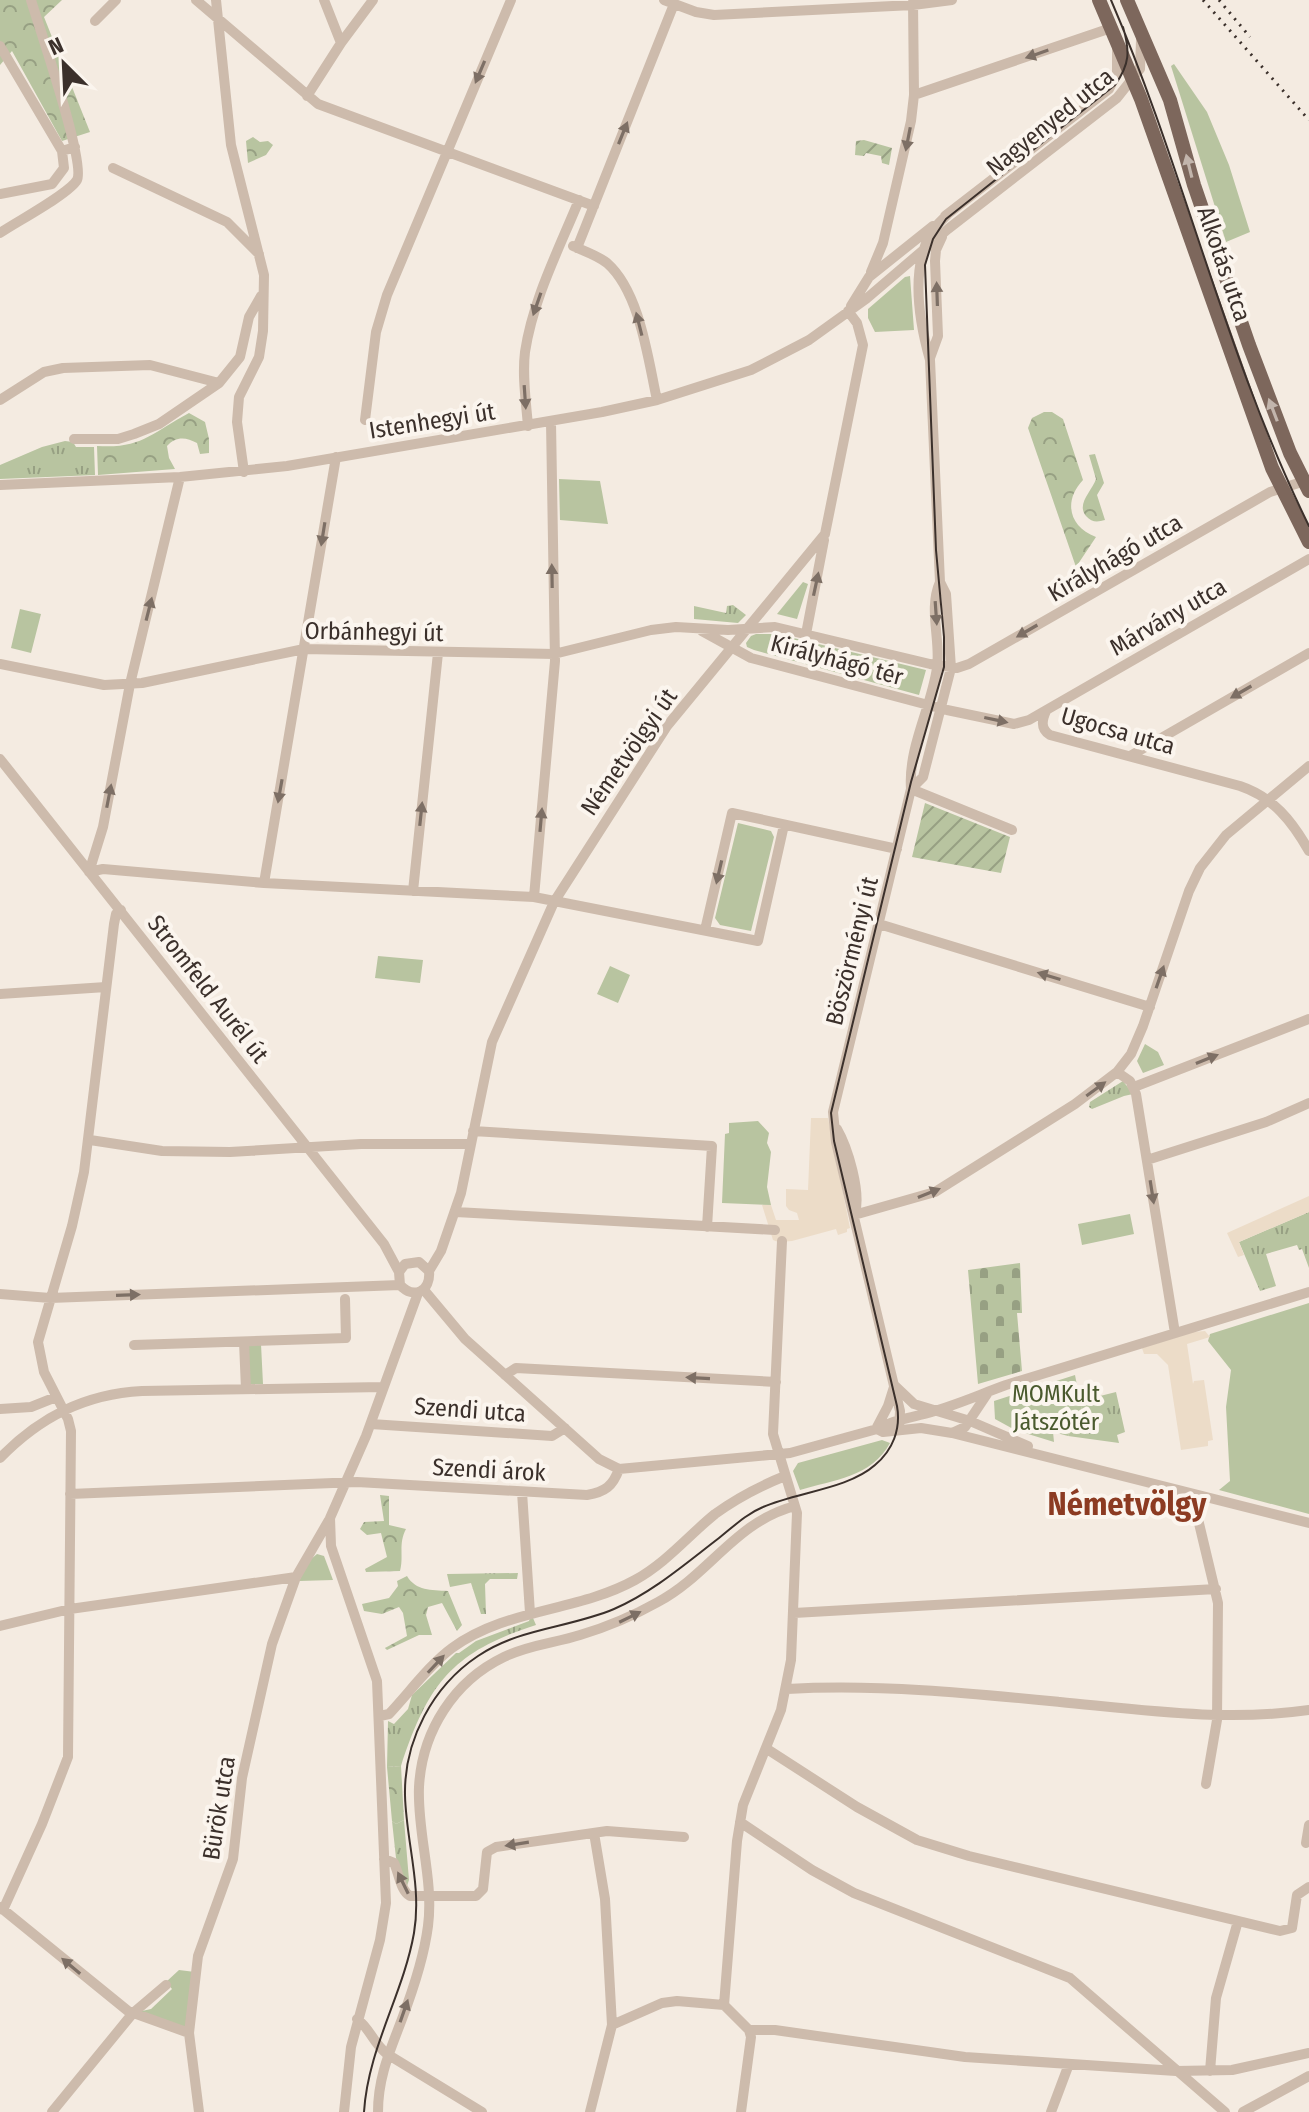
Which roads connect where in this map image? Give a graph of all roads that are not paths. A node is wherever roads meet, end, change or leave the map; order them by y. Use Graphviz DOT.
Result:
graph roads {
  1 [pos="31,0"];
  2 [pos="116,0"];
  3 [pos="196,0"];
  4 [pos="216,0"];
  5 [pos="324,0"];
  6 [pos="373,0"];
  7 [pos="511,0"];
  8 [pos="952,0"];
  9 [pos="1099,0"];
  10 [pos="1127,0"];
  11 [pos="669,2"];
  12 [pos="913,3"];
  13 [pos="218,20"];
  14 [pos="95,21"];
  15 [pos="1139,27"];
  16 [pos="1112,30"];
  17 [pos="341,43"];
  18 [pos="0,46"];
  19 [pos="1134,79"];
  20 [pos="914,95"];
  21 [pos="307,96"];
  22 [pos="75,147"];
  23 [pos="62,151"];
  24 [pos="447,152"];
  25 [pos="113,168"];
  26 [pos="0,194"];
  27 [pos="579,200"];
  28 [pos="594,206"];
  29 [pos="948,214"];
  30 [pos="948,229"];
  31 [pos="0,233"];
  32 [pos="562,242"];
  33 [pos="577,248"];
  34 [pos="923,251"];
  35 [pos="260,255"];
  36 [pos="904,266"];
  37 [pos="919,274"];
  38 [pos="869,277"];
  39 [pos="262,295"];
  40 [pos="848,311"];
  41 [pos="930,360"];
  42 [pos="219,383"];
  43 [pos="0,400"];
  44 [pos="657,400"];
  45 [pos="365,420"];
  46 [pos="551,422"];
  47 [pos="528,426"];
  48 [pos="74,439"];
  49 [pos="336,457"];
  50 [pos="244,472"];
  51 [pos="180,477"];
  52 [pos="1308,480"];
  53 [pos="0,485"];
  54 [pos="1281,488"];
  55 [pos="825,534"];
  56 [pos="1309,542"];
  57 [pos="1309,559"];
  58 [pos="701,630"];
  59 [pos="747,630"];
  60 [pos="806,634"];
  61 [pos="304,649"];
  62 [pos="731,649"];
  63 [pos="438,653"];
  64 [pos="1309,653"];
  65 [pos="554,654"];
  66 [pos="0,664"];
  67 [pos="945,667"];
  68 [pos="130,684"];
  69 [pos="934,706"];
  70 [pos="1047,709"];
  71 [pos="1130,756"];
  72 [pos="0,759"];
  73 [pos="1309,766"];
  74 [pos="911,789"];
  75 [pos="1269,799"];
  76 [pos="784,825"];
  77 [pos="1012,830"];
  78 [pos="897,849"];
  79 [pos="1309,851"];
  80 [pos="89,872"];
  81 [pos="264,883"];
  82 [pos="413,891"];
  83 [pos="534,897"];
  84 [pos="554,902"];
  85 [pos="121,910"];
  86 [pos="879,924"];
  87 [pos="705,930"];
  88 [pos="106,987"];
  89 [pos="0,994"];
  90 [pos="1150,1007"];
  91 [pos="1309,1019"];
  92 [pos="1117,1072"];
  93 [pos="1134,1087"];
  94 [pos="1309,1103"];
  95 [pos="473,1131"];
  96 [pos="90,1140"];
  97 [pos="471,1144"];
  98 [pos="308,1148"];
  99 [pos="1147,1160"];
  100 [pos="456,1212"];
  101 [pos="854,1215"];
  102 [pos="707,1227"];
  103 [pos="775,1230"];
  104 [pos="445,1240"];
  105 [pos="782,1241"];
  106 [pos="384,1244"];
  107 [pos="414,1262"];
  108 [pos="429,1271"];
  109 [pos="399,1272"];
  110 [pos="402,1287"];
  111 [pos="421,1291"];
  112 [pos="1309,1292"];
  113 [pos="0,1294"];
  114 [pos="50,1298"];
  115 [pos="345,1299"];
  116 [pos="404,1328"];
  117 [pos="1175,1333"];
  118 [pos="244,1342"];
  119 [pos="134,1345"];
  120 [pos="505,1375"];
  121 [pos="776,1382"];
  122 [pos="894,1384"];
  123 [pos="383,1387"];
  124 [pos="246,1389"];
  125 [pos="987,1394"];
  126 [pos="56,1397"];
  127 [pos="31,1407"];
  128 [pos="0,1409"];
  129 [pos="63,1409"];
  130 [pos="931,1411"];
  131 [pos="970,1421"];
  132 [pos="38,1423"];
  133 [pos="371,1424"];
  134 [pos="900,1424"];
  135 [pos="565,1428"];
  136 [pos="877,1429"];
  137 [pos="952,1433"];
  138 [pos="778,1455"];
  139 [pos="0,1458"];
  140 [pos="1059,1459"];
  141 [pos="619,1469"];
  142 [pos="785,1476"];
  143 [pos="344,1482"];
  144 [pos="522,1492"];
  145 [pos="70,1494"];
  146 [pos="1192,1494"];
  147 [pos="795,1506"];
  148 [pos="330,1518"];
  149 [pos="1309,1523"];
  150 [pos="331,1546"];
  151 [pos="305,1557"];
  152 [pos="296,1577"];
  153 [pos="1216,1589"];
  154 [pos="70,1609"];
  155 [pos="530,1613"];
  156 [pos="794,1613"];
  157 [pos="0,1626"];
  158 [pos="787,1689"];
  159 [pos="1309,1710"];
  160 [pos="1215,1714"];
  161 [pos="380,1716"];
  162 [pos="767,1749"];
  163 [pos="1206,1784"];
  164 [pos="740,1822"];
  165 [pos="1309,1825"];
  166 [pos="594,1833"];
  167 [pos="684,1837"];
  168 [pos="1306,1843"];
  169 [pos="384,1859"];
  170 [pos="1309,1887"];
  171 [pos="428,1894"];
  172 [pos="1,1908"];
  173 [pos="1238,1921"];
  174 [pos="166,1985"];
  175 [pos="724,2005"];
  176 [pos="133,2013"];
  177 [pos="357,2019"];
  178 [pos="612,2025"];
  179 [pos="749,2030"];
  180 [pos="189,2033"];
  181 [pos="1309,2053"];
  182 [pos="387,2054"];
  183 [pos="1069,2064"];
  184 [pos="1176,2071"];
  185 [pos="1210,2071"];
  186 [pos="1309,2076"];
  187 [pos="52,2112"];
  188 [pos="199,2112"];
  189 [pos="344,2112"];
  190 [pos="378,2112"];
  191 [pos="482,2112"];
  192 [pos="590,2112"];
  193 [pos="741,2112"];
  194 [pos="1051,2112"];
  195 [pos="1225,2112"];
  196 [pos="1243,2112"];
  1 -- 22 [label="street"];
  2 -- 14 [label="street"];
  3 -- 13 [label="street"];
  4 -- 13 [label="street"];
  5 -- 17 [label="street"];
  6 -- 17 [label="street"];
  7 -- 24 [label="street, one-way"];
  8 -- 12 [label="street"];
  9 -- 16 [label="main road, Alkotás utca"];
  10 -- 15 [label="main road, Alkotás utca"];
  11 -- 12 [label="street"];
  28 -- 11 [label="street, one-way"];
  12 -- 20 [label="street"];
  13 -- 21 [label="street"];
  13 -- 35 [label="street"];
  15 -- 19 [label="street, Nagyenyed utca"];
  52 -- 15 [label="main road, Alkotás utca, one-way"];
  16 -- 19 [label="main road, Alkotás utca"];
  16 -- 20 [label="street, one-way"];
  16 -- 29 [label="street, Nagyenyed utca"];
  17 -- 21 [label="street"];
  18 -- 23 [label="street"];
  19 -- 30 [label="street, Nagyenyed utca"];
  19 -- 54 [label="main road, Alkotás utca"];
  20 -- 38 [label="street, one-way"];
  21 -- 24 [label="street"];
  22 -- 23 [label="street"];
  22 -- 31 [label="street"];
  23 -- 26 [label="street"];
  24 -- 27 [label="street"];
  24 -- 45 [label="street"];
  25 -- 35 [label="street"];
  27 -- 28 [label="street"];
  27 -- 32 [label="street"];
  28 -- 33 [label="street"];
  29 -- 34 [label="street, Böszörményi út"];
  29 -- 38 [label="street, Istenhegyi út"];
  30 -- 34 [label="street, Istenhegyi út"];
  41 -- 30 [label="street, Böszörményi út, one-way"];
  32 -- 33 [label="street"];
  32 -- 47 [label="street, one-way"];
  44 -- 33 [label="street, one-way"];
  34 -- 36 [label="street, Istenhegyi út"];
  34 -- 37 [label="street, Böszörményi út"];
  35 -- 39 [label="street"];
  36 -- 37 [label="street"];
  36 -- 40 [label="street, Istenhegyi út"];
  37 -- 41 [label="street, Böszörményi út"];
  38 -- 40 [label="street, Istenhegyi út"];
  39 -- 42 [label="street"];
  39 -- 50 [label="street"];
  40 -- 44 [label="street, Istenhegyi út"];
  40 -- 55 [label="street, Németvölgyi út"];
  41 -- 67 [label="street, Böszörményi út"];
  42 -- 43 [label="street"];
  42 -- 48 [label="street"];
  44 -- 46 [label="street, Istenhegyi út"];
  46 -- 47 [label="street, Istenhegyi út"];
  65 -- 46 [label="street, one-way"];
  47 -- 49 [label="street, Istenhegyi út"];
  49 -- 50 [label="street, Istenhegyi út"];
  49 -- 61 [label="street, one-way"];
  50 -- 51 [label="street, Istenhegyi út"];
  51 -- 53 [label="street, Istenhegyi út"];
  68 -- 51 [label="street, one-way"];
  52 -- 54 [label="street, Királyhágó utca"];
  54 -- 56 [label="main road, Alkotás utca"];
  54 -- 67 [label="street, Királyhágó utca, one-way"];
  55 -- 59 [label="street, Németvölgyi út"];
  60 -- 55 [label="street, one-way"];
  57 -- 70 [label="street, Márvány utca"];
  58 -- 59 [label="street, Orbánhegyi út"];
  58 -- 62 [label="street"];
  58 -- 65 [label="street, Orbánhegyi út"];
  59 -- 60 [label="street, Királyhágó tér"];
  59 -- 62 [label="street, Németvölgyi út"];
  60 -- 67 [label="street, Királyhágó tér"];
  61 -- 63 [label="street, Orbánhegyi út"];
  61 -- 68 [label="street, Orbánhegyi út"];
  61 -- 81 [label="street, one-way"];
  62 -- 69 [label="street, Királyhágó tér"];
  62 -- 84 [label="street, Németvölgyi út"];
  63 -- 65 [label="street, Orbánhegyi út"];
  82 -- 63 [label="street, one-way"];
  64 -- 71 [label="street, one-way"];
  83 -- 65 [label="street, one-way"];
  66 -- 68 [label="street, Orbánhegyi út"];
  67 -- 69 [label="street, Böszörményi út"];
  80 -- 68 [label="street, one-way"];
  69 -- 70 [label="street, Ugocsa utca, one-way"];
  69 -- 74 [label="street, Böszörményi út"];
  70 -- 71 [label="street, Ugocsa utca"];
  71 -- 75 [label="street, Ugocsa utca"];
  72 -- 80 [label="street, Stromfeld Aurél út"];
  73 -- 75 [label="street"];
  74 -- 77 [label="street"];
  74 -- 78 [label="street, Böszörményi út"];
  75 -- 79 [label="street"];
  90 -- 75 [label="street, one-way"];
  76 -- 78 [label="street"];
  76 -- 87 [label="street"];
  76 -- 87 [label="street, one-way"];
  78 -- 86 [label="street, Böszörményi út"];
  80 -- 81 [label="street"];
  80 -- 85 [label="street, Stromfeld Aurél út"];
  81 -- 82 [label="street"];
  82 -- 83 [label="street"];
  83 -- 84 [label="street"];
  84 -- 87 [label="street"];
  84 -- 95 [label="street, Németvölgyi út"];
  85 -- 88 [label="street"];
  85 -- 98 [label="street, Stromfeld Aurél út"];
  90 -- 86 [label="street, one-way"];
  86 -- 101 [label="street, Böszörményi út"];
  88 -- 89 [label="street"];
  88 -- 96 [label="street"];
  90 -- 92 [label="street"];
  93 -- 91 [label="street, one-way"];
  92 -- 93 [label="street"];
  101 -- 92 [label="street, one-way"];
  93 -- 99 [label="street"];
  94 -- 99 [label="street"];
  95 -- 97 [label="street, Németvölgyi út"];
  95 -- 102 [label="street"];
  96 -- 98 [label="street"];
  96 -- 114 [label="street"];
  97 -- 98 [label="street"];
  97 -- 100 [label="street, Németvölgyi út"];
  98 -- 106 [label="street, Stromfeld Aurél út"];
  99 -- 117 [label="street, one-way"];
  100 -- 102 [label="street"];
  100 -- 104 [label="street, Németvölgyi út"];
  101 -- 122 [label="street, Böszörményi út"];
  102 -- 103 [label="street"];
  104 -- 107 [label="street, Németvölgyi út"];
  104 -- 108 [label="street, Németvölgyi út"];
  105 -- 121 [label="street"];
  106 -- 107 [label="street, Stromfeld Aurél út"];
  106 -- 109 [label="street, Stromfeld Aurél út"];
  107 -- 108 [label="street"];
  107 -- 109 [label="street"];
  108 -- 111 [label="street"];
  109 -- 110 [label="street"];
  110 -- 111 [label="street"];
  114 -- 110 [label="street, one-way"];
  110 -- 116 [label="street"];
  111 -- 116 [label="street"];
  111 -- 120 [label="street"];
  112 -- 117 [label="street"];
  113 -- 114 [label="street"];
  114 -- 126 [label="street"];
  115 -- 118 [label="street"];
  116 -- 123 [label="street"];
  117 -- 125 [label="street"];
  118 -- 119 [label="street"];
  118 -- 124 [label="street"];
  121 -- 120 [label="street, one-way"];
  120 -- 135 [label="street"];
  121 -- 138 [label="street"];
  122 -- 130 [label="street"];
  122 -- 134 [label="street, Böszörményi út"];
  122 -- 136 [label="street"];
  123 -- 124 [label="street"];
  123 -- 133 [label="street"];
  124 -- 129 [label="street"];
  125 -- 130 [label="street"];
  125 -- 131 [label="street"];
  126 -- 127 [label="street"];
  126 -- 129 [label="street"];
  127 -- 128 [label="street"];
  127 -- 132 [label="street"];
  129 -- 132 [label="street"];
  129 -- 145 [label="street"];
  130 -- 131 [label="street"];
  130 -- 134 [label="street"];
  131 -- 137 [label="street"];
  131 -- 140 [label="street"];
  132 -- 139 [label="street"];
  133 -- 135 [label="street, Szendi utca"];
  133 -- 143 [label="street"];
  134 -- 136 [label="street"];
  134 -- 137 [label="street"];
  135 -- 141 [label="street"];
  136 -- 138 [label="street"];
  137 -- 140 [label="street"];
  138 -- 141 [label="street"];
  138 -- 142 [label="street"];
  140 -- 146 [label="street"];
  141 -- 144 [label="street, Szendi árok"];
  142 -- 147 [label="street"];
  142 -- 155 [label="street"];
  143 -- 144 [label="street, Szendi árok"];
  143 -- 145 [label="street, Szendi árok"];
  143 -- 148 [label="street"];
  144 -- 155 [label="street"];
  145 -- 154 [label="street"];
  146 -- 149 [label="street"];
  146 -- 153 [label="street"];
  147 -- 156 [label="street"];
  171 -- 147 [label="street, one-way"];
  148 -- 150 [label="street"];
  148 -- 151 [label="street, Bürök utca"];
  150 -- 151 [label="street"];
  150 -- 161 [label="street"];
  151 -- 152 [label="street, Bürök utca"];
  152 -- 154 [label="street"];
  152 -- 180 [label="street, Bürök utca"];
  153 -- 156 [label="street"];
  153 -- 160 [label="street"];
  154 -- 157 [label="street"];
  154 -- 172 [label="street"];
  161 -- 155 [label="street, one-way"];
  156 -- 158 [label="street"];
  158 -- 160 [label="street"];
  158 -- 162 [label="street"];
  159 -- 160 [label="street"];
  160 -- 163 [label="street"];
  161 -- 169 [label="street"];
  162 -- 164 [label="street"];
  162 -- 173 [label="street"];
  164 -- 175 [label="street"];
  164 -- 184 [label="street"];
  165 -- 168 [label="street"];
  166 -- 167 [label="street"];
  166 -- 171 [label="street, one-way"];
  166 -- 178 [label="street"];
  171 -- 169 [label="street, one-way"];
  169 -- 177 [label="street"];
  170 -- 173 [label="street"];
  182 -- 171 [label="street, one-way"];
  176 -- 172 [label="street, one-way"];
  173 -- 185 [label="street"];
  174 -- 176 [label="street"];
  175 -- 178 [label="street"];
  175 -- 179 [label="street"];
  176 -- 180 [label="street"];
  176 -- 187 [label="street"];
  177 -- 182 [label="street"];
  177 -- 189 [label="street"];
  178 -- 192 [label="street"];
  179 -- 183 [label="street"];
  179 -- 193 [label="street"];
  180 -- 188 [label="street, Bürök utca"];
  181 -- 185 [label="street"];
  182 -- 190 [label="street"];
  182 -- 191 [label="street"];
  183 -- 184 [label="street"];
  183 -- 194 [label="street"];
  184 -- 185 [label="street"];
  184 -- 195 [label="street"];
  186 -- 196 [label="street"];
}
